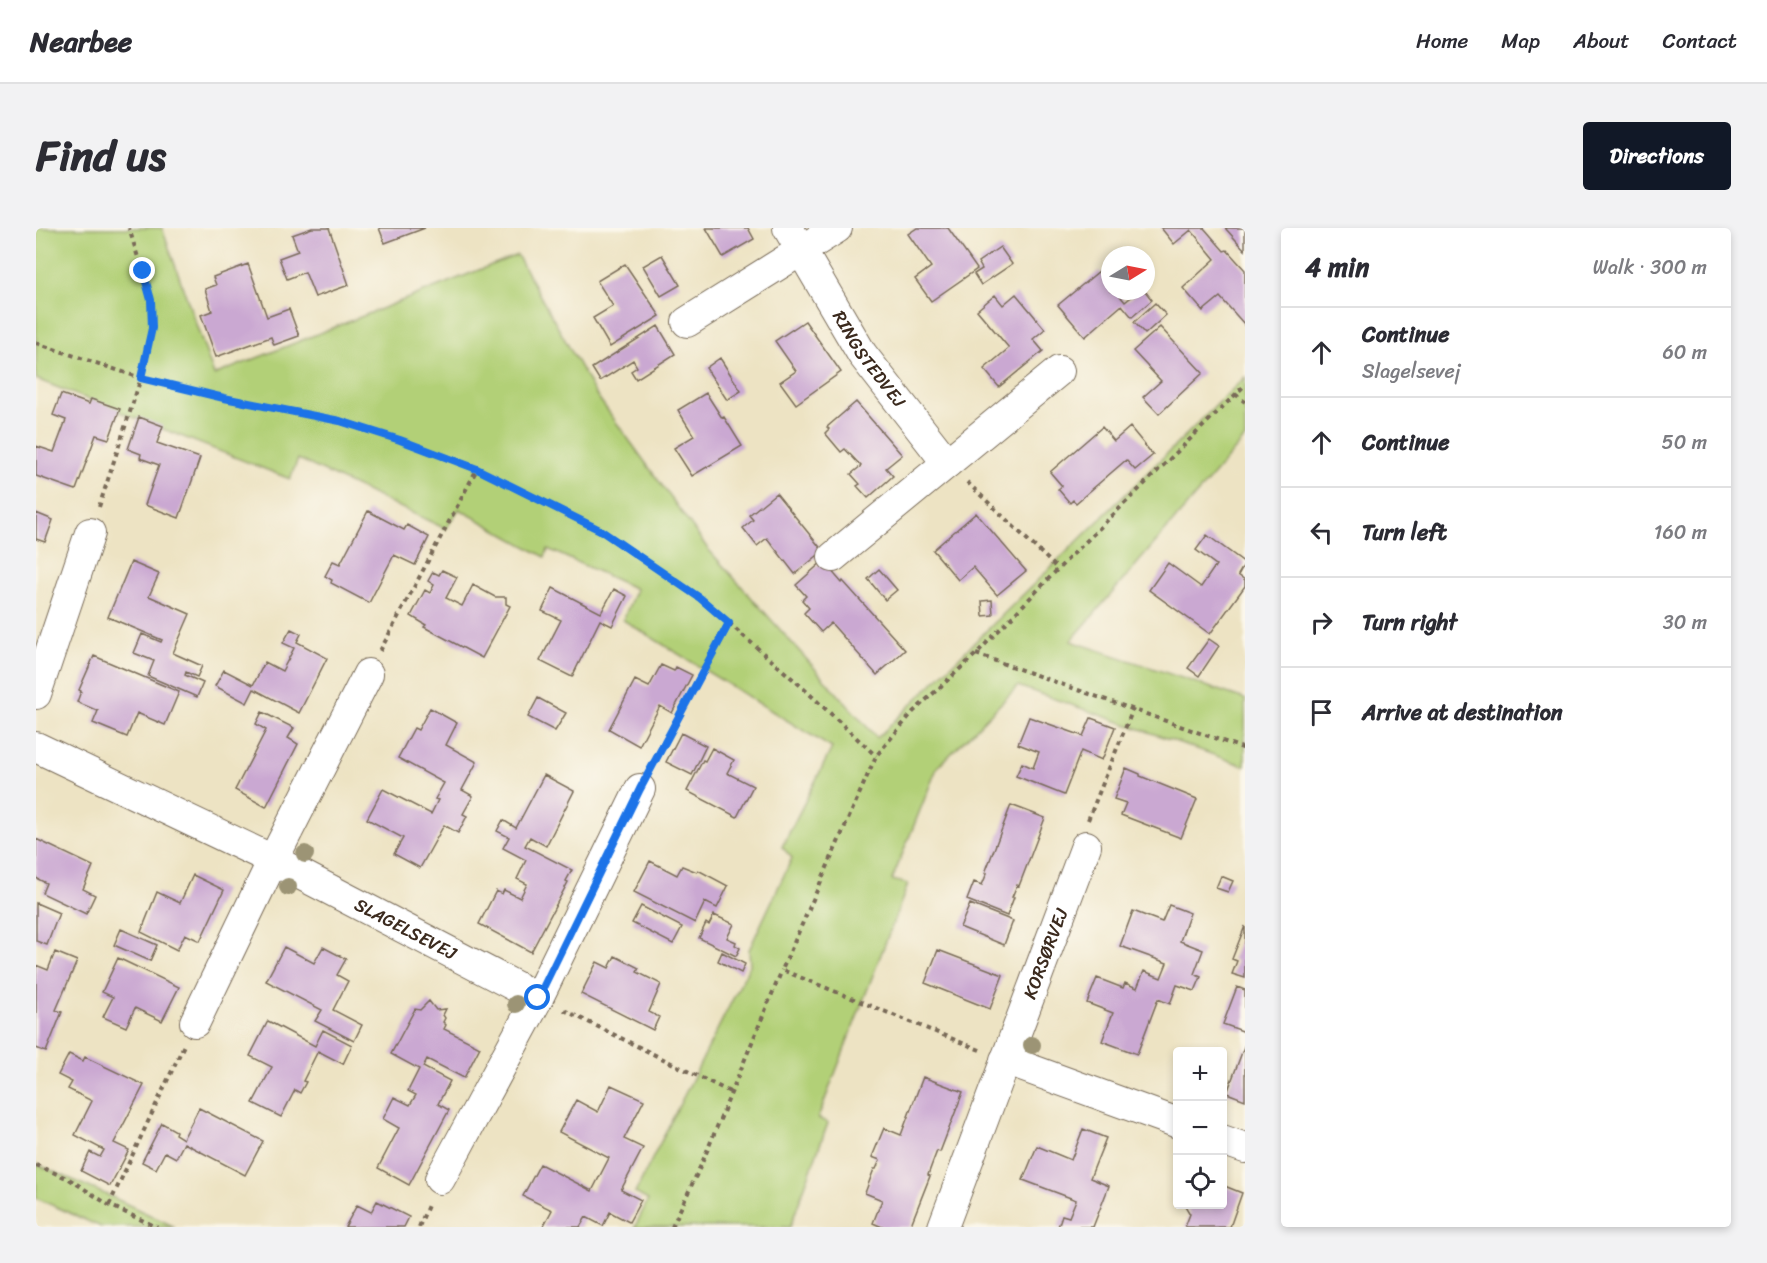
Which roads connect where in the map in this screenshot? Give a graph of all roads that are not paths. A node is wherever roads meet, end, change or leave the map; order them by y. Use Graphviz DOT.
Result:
graph roads {
  1 [pos="837,228"];
  2 [pos="795,239"];
  3 [pos="687,322"];
  4 [pos="1059,371"];
  5 [pos="947,463"];
  6 [pos="90,533"];
  7 [pos="832,557"];
  8 [pos="368,674"];
  9 [pos="36,694"];
  10 [pos="36,747"];
  11 [pos="640,789"];
  12 [pos="1086,846"];
  13 [pos="273,860"];
  14 [pos="538,998"];
  15 [pos="195,1022"];
  16 [pos="1005,1060"];
  17 [pos="1173,1121"];
  18 [pos="1227,1142"];
  19 [pos="1245,1148"];
  20 [pos="440,1179"];
  21 [pos="943,1227"];
  1 -- 2 [label="street"];
  2 -- 3 [label="street"];
  2 -- 5 [label="street, RINGSTEDVEJ"];
  4 -- 5 [label="street"];
  5 -- 7 [label="street"];
  6 -- 9 [label="street"];
  8 -- 13 [label="street"];
  10 -- 13 [label="street, SLAGELSEVEJ"];
  11 -- 14 [label="street"];
  12 -- 16 [label="street, KORSØRVEJ"];
  13 -- 14 [label="street, SLAGELSEVEJ"];
  13 -- 15 [label="street"];
  14 -- 20 [label="street"];
  16 -- 17 [label="street"];
  16 -- 21 [label="street, KORSØRVEJ"];
  18 -- 19 [label="street"];
}
